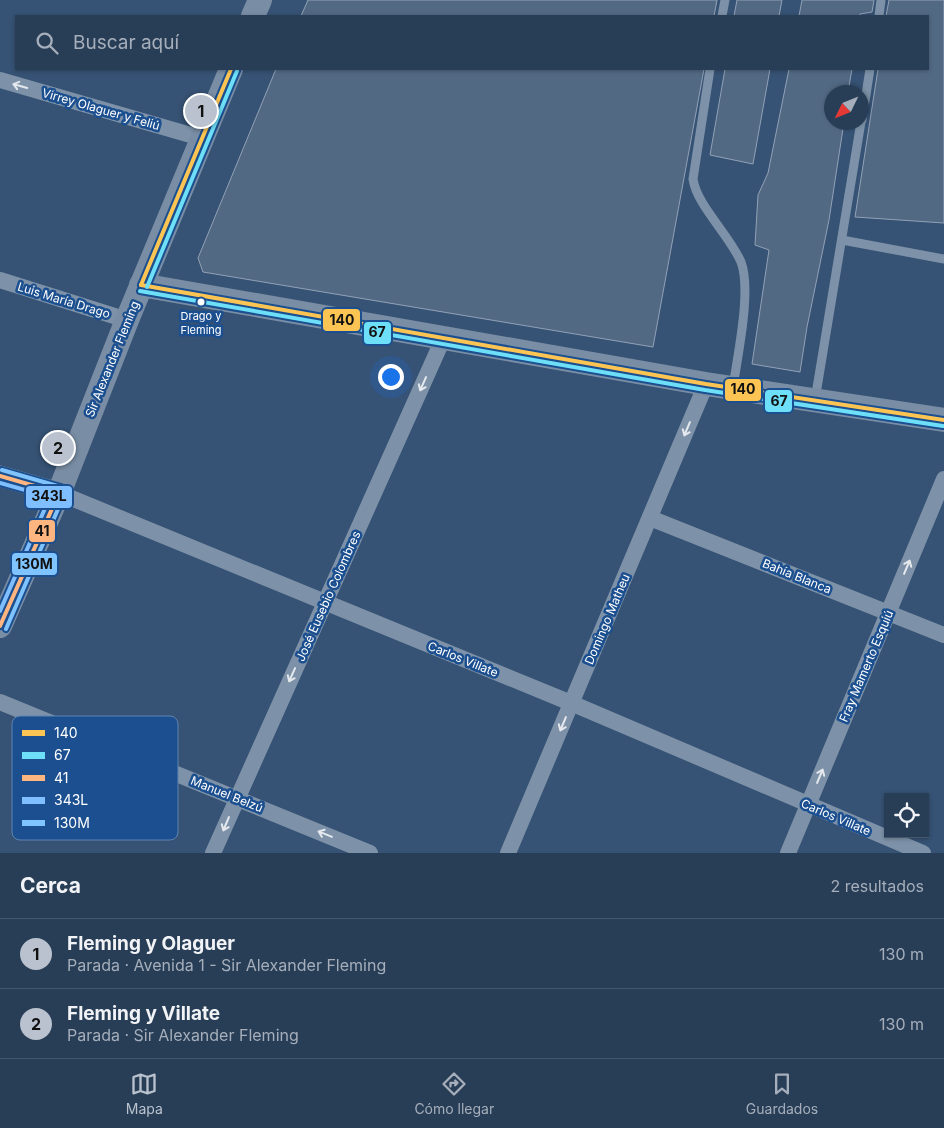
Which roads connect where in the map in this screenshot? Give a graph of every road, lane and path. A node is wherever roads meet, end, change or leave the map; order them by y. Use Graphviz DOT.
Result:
graph roads {
  1 [pos="260,0"];
  2 [pos="725,0"];
  3 [pos="881,0"];
  4 [pos="253,15"];
  5 [pos="722,15"];
  6 [pos="879,15"];
  7 [pos="231,70"];
  8 [pos="710,70"];
  9 [pos="870,70"];
  10 [pos="0,80"];
  11 [pos="867,85"];
  12 [pos="860,130"];
  13 [pos="201,138"];
  14 [pos="842,240"];
  15 [pos="944,259"];
  16 [pos="0,280"];
  17 [pos="141,285"];
  18 [pos="127,320"];
  19 [pos="443,339"];
  20 [pos="706,384"];
  21 [pos="733,389"];
  22 [pos="815,400"];
  23 [pos="944,420"];
  24 [pos="0,476"];
  25 [pos="944,479"];
  26 [pos="59,493"];
  27 [pos="650,518"];
  28 [pos="325,602"];
  29 [pos="888,612"];
  30 [pos="0,626"];
  31 [pos="944,635"];
  32 [pos="0,702"];
  33 [pos="571,703"];
  34 [pos="35,716"];
  35 [pos="178,774"];
  36 [pos="237,798"];
  37 [pos="808,806"];
  38 [pos="214,853"];
  39 [pos="370,853"];
  40 [pos="508,853"];
  41 [pos="788,853"];
  42 [pos="923,853"];
  1 -- 4 [label="main road"];
  2 -- 5 [label="lane"];
  3 -- 6 [label="lane"];
  7 -- 13 [label="main road, Sir Alexander Fleming"];
  8 -- 21 [label="lane"];
  9 -- 11 [label="lane"];
  13 -- 10 [label="street, Virrey Olaguer y Feliú, one-way"];
  12 -- 14 [label="lane"];
  13 -- 17 [label="main road, Sir Alexander Fleming"];
  14 -- 15 [label="lane"];
  14 -- 22 [label="lane"];
  16 -- 18 [label="street, Luis María Drago"];
  17 -- 18 [label="main road, Sir Alexander Fleming"];
  17 -- 19 [label="main road"];
  18 -- 26 [label="main road, Sir Alexander Fleming"];
  19 -- 20 [label="main road"];
  19 -- 28 [label="street, José Eusebio Colombres, one-way"];
  20 -- 21 [label="main road"];
  20 -- 27 [label="street, Domingo Matheu, one-way"];
  21 -- 22 [label="main road"];
  22 -- 23 [label="main road"];
  24 -- 26 [label="street, Carlos Villate"];
  29 -- 25 [label="street, Fray Mamerto Esquiú, one-way"];
  26 -- 28 [label="street, Carlos Villate"];
  26 -- 30 [label="main road, Sir Alexander Fleming"];
  27 -- 29 [label="street, Bahía Blanca"];
  27 -- 33 [label="street, Domingo Matheu"];
  28 -- 33 [label="street, Carlos Villate"];
  28 -- 36 [label="street, José Eusebio Colombres, one-way"];
  29 -- 31 [label="street, Bahía Blanca"];
  37 -- 29 [label="street, Fray Mamerto Esquiú, one-way"];
  32 -- 34 [label="street, Manuel Belzú"];
  33 -- 37 [label="street, Carlos Villate"];
  33 -- 40 [label="street, Domingo Matheu, one-way"];
  35 -- 36 [label="street, Manuel Belzú"];
  36 -- 38 [label="street, José Eusebio Colombres, one-way"];
  39 -- 36 [label="street, Manuel Belzú, one-way"];
  37 -- 41 [label="street, Fray Mamerto Esquiú"];
  37 -- 42 [label="street, Carlos Villate"];
}
